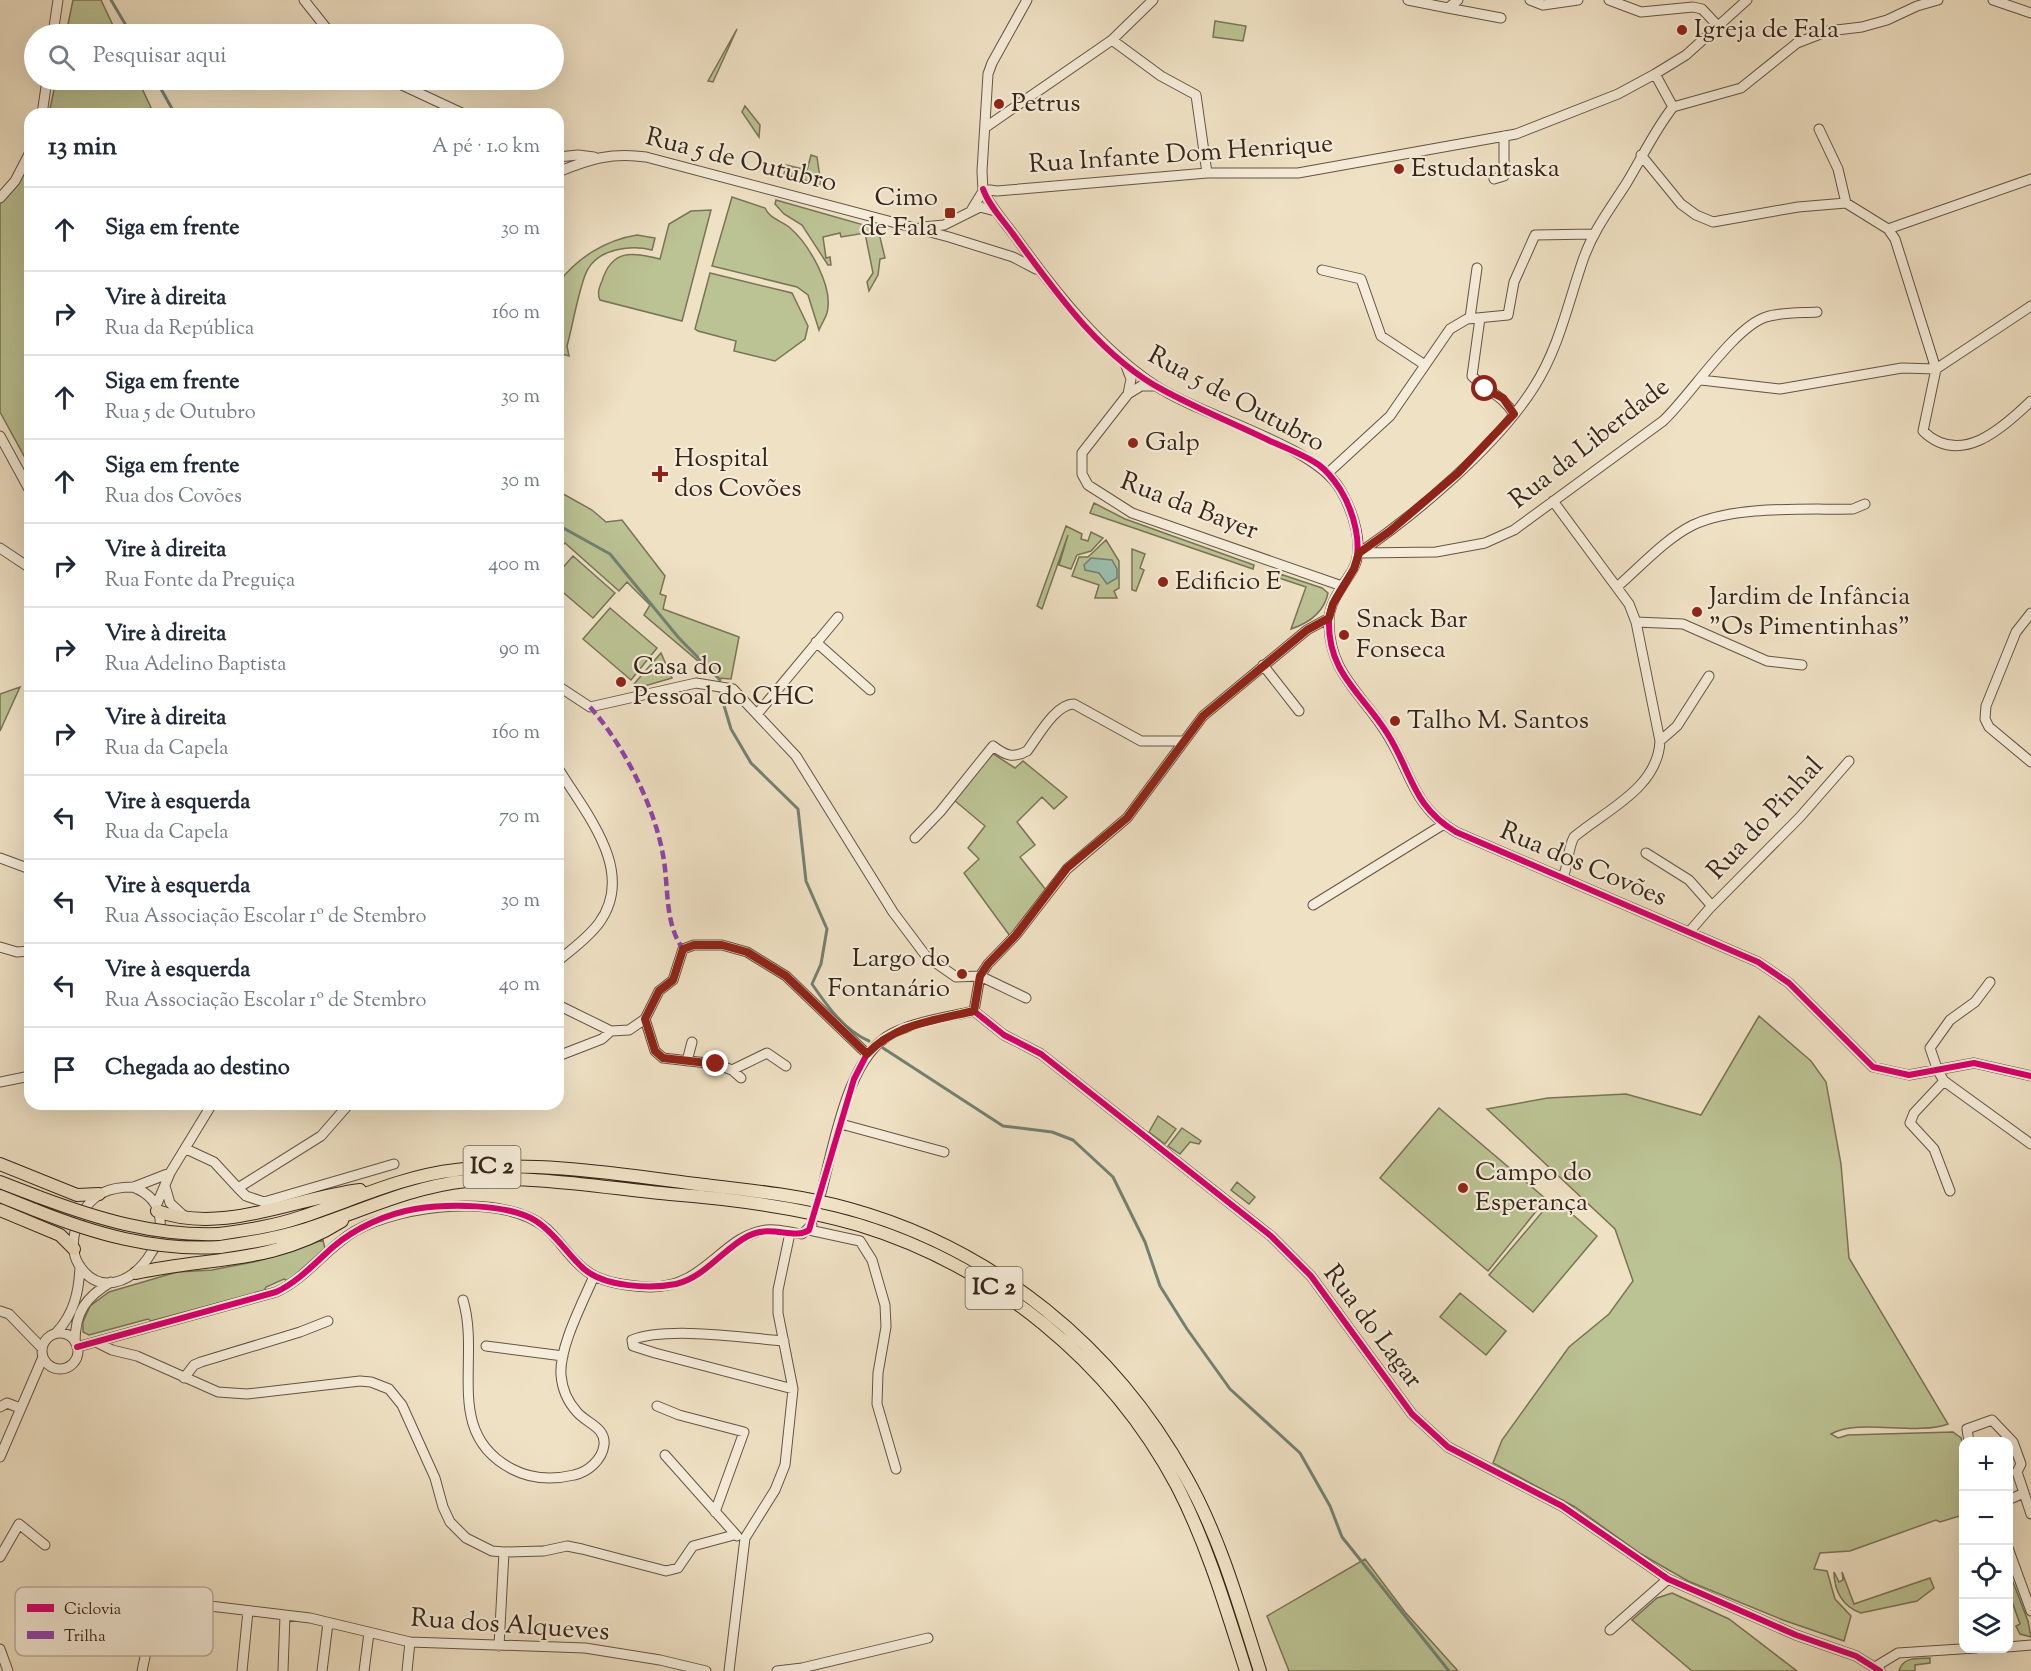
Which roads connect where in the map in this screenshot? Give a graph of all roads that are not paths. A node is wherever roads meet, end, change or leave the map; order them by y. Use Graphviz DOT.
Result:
graph roads {
  1 [pos="58,0"];
  2 [pos="304,0"];
  3 [pos="1027,0"];
  4 [pos="1153,0"];
  5 [pos="1408,0"];
  6 [pos="1458,0"];
  7 [pos="1530,0"];
  8 [pos="1578,0"];
  9 [pos="1609,0"];
  10 [pos="1747,0"];
  11 [pos="1938,0"];
  12 [pos="1993,0"];
  13 [pos="1914,3"];
  14 [pos="1448,8"];
  15 [pos="2031,14"];
  16 [pos="1501,18"];
  17 [pos="54,24"];
  18 [pos="323,24"];
  19 [pos="1718,26"];
  20 [pos="1112,40"];
  21 [pos="1655,74"];
  22 [pos="46,90"];
  23 [pos="413,90"];
  24 [pos="1673,107"];
  25 [pos="43,108"];
  26 [pos="452,108"];
  27 [pos="986,127"];
  28 [pos="1819,129"];
  29 [pos="1504,136"];
  30 [pos="1641,155"];
  31 [pos="564,156"];
  32 [pos="594,157"];
  33 [pos="24,164"];
  34 [pos="564,170"];
  35 [pos="1208,173"];
  36 [pos="1494,179"];
  37 [pos="2031,179"];
  38 [pos="983,190"];
  39 [pos="0,198"];
  40 [pos="1846,203"];
  41 [pos="972,209"];
  42 [pos="997,213"];
  43 [pos="957,219"];
  44 [pos="914,228"];
  45 [pos="1888,229"];
  46 [pos="1013,234"];
  47 [pos="1594,234"];
  48 [pos="958,240"];
  49 [pos="999,252"];
  50 [pos="1477,268"];
  51 [pos="1322,270"];
  52 [pos="1041,272"];
  53 [pos="2031,306"];
  54 [pos="1817,312"];
  55 [pos="1475,318"];
  56 [pos="1125,364"];
  57 [pos="1425,365"];
  58 [pos="1936,369"];
  59 [pos="1701,380"];
  60 [pos="1156,386"];
  61 [pos="1128,394"];
  62 [pos="2031,401"];
  63 [pos="1514,414"];
  64 [pos="0,436"];
  65 [pos="1328,473"];
  66 [pos="24,479"];
  67 [pos="1553,501"];
  68 [pos="1865,504"];
  69 [pos="0,548"];
  70 [pos="1359,553"];
  71 [pos="24,564"];
  72 [pos="1342,586"];
  73 [pos="1618,586"];
  74 [pos="2031,613"];
  75 [pos="838,617"];
  76 [pos="1329,618"];
  77 [pos="1636,622"];
  78 [pos="816,642"];
  79 [pos="1263,665"];
  80 [pos="1802,665"];
  81 [pos="1709,676"];
  82 [pos="564,690"];
  83 [pos="870,690"];
  84 [pos="1299,711"];
  85 [pos="758,712"];
  86 [pos="1184,741"];
  87 [pos="1660,741"];
  88 [pos="1849,761"];
  89 [pos="2031,762"];
  90 [pos="564,778"];
  91 [pos="1444,824"];
  92 [pos="915,838"];
  93 [pos="1646,853"];
  94 [pos="0,858"];
  95 [pos="24,867"];
  96 [pos="1563,877"];
  97 [pos="1313,905"];
  98 [pos="1712,906"];
  99 [pos="1690,931"];
  100 [pos="0,947"];
  101 [pos="24,951"];
  102 [pos="564,955"];
  103 [pos="980,976"];
  104 [pos="1990,982"];
  105 [pos="1026,998"];
  106 [pos="564,1008"];
  107 [pos="974,1011"];
  108 [pos="645,1019"];
  109 [pos="629,1030"];
  110 [pos="611,1031"];
  111 [pos="650,1031"];
  112 [pos="692,1042"];
  113 [pos="564,1054"];
  114 [pos="867,1054"];
  115 [pos="687,1061"];
  116 [pos="786,1066"];
  117 [pos="732,1070"];
  118 [pos="1938,1071"];
  119 [pos="2031,1076"];
  120 [pos="24,1077"];
  121 [pos="741,1078"];
  122 [pos="1944,1081"];
  123 [pos="0,1082"];
  124 [pos="208,1110"];
  125 [pos="344,1110"];
  126 [pos="841,1124"];
  127 [pos="2031,1144"];
  128 [pos="186,1149"];
  129 [pos="945,1152"];
  130 [pos="0,1164"];
  131 [pos="394,1164"];
  132 [pos="170,1173"];
  133 [pos="0,1182"];
  134 [pos="165,1186"];
  135 [pos="133,1187"];
  136 [pos="238,1188"];
  137 [pos="379,1188"];
  138 [pos="1950,1191"];
  139 [pos="821,1193"];
  140 [pos="99,1194"];
  141 [pos="0,1196"];
  142 [pos="157,1208"];
  143 [pos="362,1209"];
  144 [pos="0,1210"];
  145 [pos="185,1217"];
  146 [pos="790,1233"];
  147 [pos="74,1249"];
  148 [pos="80,1266"];
  149 [pos="136,1273"];
  150 [pos="594,1276"];
  151 [pos="111,1282"];
  152 [pos="464,1300"];
  153 [pos="0,1311"];
  154 [pos="328,1321"];
  155 [pos="30,1332"];
  156 [pos="52,1336"];
  157 [pos="784,1341"];
  158 [pos="96,1342"];
  159 [pos="76,1344"];
  160 [pos="486,1346"];
  161 [pos="563,1356"];
  162 [pos="45,1357"];
  163 [pos="184,1378"];
  164 [pos="793,1389"];
  165 [pos="4,1405"];
  166 [pos="657,1406"];
  167 [pos="21,1408"];
  168 [pos="1968,1437"];
  169 [pos="2008,1437"];
  170 [pos="2013,1442"];
  171 [pos="665,1455"];
  172 [pos="0,1457"];
  173 [pos="896,1469"];
  174 [pos="2024,1493"];
  175 [pos="2013,1498"];
  176 [pos="715,1512"];
  177 [pos="2031,1514"];
  178 [pos="734,1535"];
  179 [pos="745,1538"];
  180 [pos="45,1545"];
  181 [pos="504,1552"];
  182 [pos="0,1557"];
  183 [pos="2013,1557"];
  184 [pos="1668,1579"];
  185 [pos="2027,1584"];
  186 [pos="213,1607"];
  187 [pos="248,1611"];
  188 [pos="2031,1611"];
  189 [pos="285,1615"];
  190 [pos="328,1623"];
  191 [pos="1610,1630"];
  192 [pos="369,1633"];
  193 [pos="928,1638"];
  194 [pos="410,1642"];
  195 [pos="2031,1645"];
  196 [pos="499,1646"];
  197 [pos="2013,1647"];
  198 [pos="0,1649"];
  199 [pos="1959,1649"];
  200 [pos="145,1656"];
  201 [pos="1877,1669"];
  202 [pos="8,1671"];
  203 [pos="142,1671"];
  204 [pos="242,1671"];
  205 [pos="283,1671"];
  206 [pos="322,1671"];
  207 [pos="364,1671"];
  208 [pos="407,1671"];
  209 [pos="706,1671"];
  210 [pos="729,1671"];
  211 [pos="777,1671"];
  212 [pos="1246,1671"];
  213 [pos="1260,1671"];
  1 -- 17 [label="street"];
  2 -- 18 [label="street"];
  3 -- 27 [label="street"];
  4 -- 20 [label="street"];
  5 -- 14 [label="street"];
  6 -- 14 [label="street"];
  7 -- 8 [label="street"];
  9 -- 19 [label="street"];
  10 -- 19 [label="street, Rua Infante Dom Henrique"];
  11 -- 13 [label="street"];
  12 -- 15 [label="street"];
  13 -- 24 [label="street"];
  14 -- 16 [label="street"];
  19 -- 21 [label="street, Rua Infante Dom Henrique"];
  20 -- 27 [label="street"];
  20 -- 35 [label="street"];
  21 -- 24 [label="street"];
  21 -- 29 [label="street, Rua Infante Dom Henrique"];
  22 -- 25 [label="street"];
  23 -- 26 [label="street"];
  24 -- 30 [label="street"];
  27 -- 38 [label="street"];
  28 -- 40 [label="street"];
  29 -- 35 [label="street, Rua Infante Dom Henrique"];
  29 -- 36 [label="street"];
  30 -- 40 [label="street"];
  30 -- 47 [label="street"];
  31 -- 32 [label="street"];
  32 -- 34 [label="street, Rua 5 de Outubro"];
  32 -- 44 [label="street, Rua 5 de Outubro"];
  33 -- 39 [label="street"];
  35 -- 38 [label="street, Rua Infante Dom Henrique"];
  37 -- 45 [label="street"];
  38 -- 41 [label="street"];
  38 -- 42 [label="street"];
  40 -- 45 [label="street"];
  41 -- 42 [label="street"];
  41 -- 43 [label="street"];
  42 -- 46 [label="street"];
  43 -- 44 [label="street, Rua 5 de Outubro"];
  43 -- 48 [label="street"];
  44 -- 48 [label="street, Rua 5 de Outubro"];
  45 -- 58 [label="street"];
  46 -- 49 [label="street"];
  46 -- 52 [label="street, Rua 5 de Outubro"];
  47 -- 55 [label="street"];
  47 -- 63 [label="street"];
  48 -- 49 [label="street"];
  49 -- 52 [label="street, Rua 5 de Outubro"];
  50 -- 55 [label="street"];
  51 -- 57 [label="street"];
  52 -- 56 [label="street, Rua 5 de Outubro"];
  53 -- 58 [label="street"];
  54 -- 59 [label="street, Rua da Liberdade"];
  55 -- 57 [label="street"];
  55 -- 63 [label="street"];
  56 -- 60 [label="street, Rua 5 de Outubro"];
  56 -- 61 [label="street"];
  57 -- 65 [label="street"];
  58 -- 59 [label="street"];
  58 -- 62 [label="street"];
  59 -- 67 [label="street, Rua da Liberdade"];
  60 -- 61 [label="street"];
  60 -- 65 [label="street, Rua 5 de Outubro"];
  61 -- 72 [label="street, Rua da Bayer"];
  63 -- 70 [label="street"];
  64 -- 66 [label="street"];
  65 -- 70 [label="street, Rua 5 de Outubro"];
  67 -- 70 [label="street, Rua da Liberdade"];
  67 -- 73 [label="street"];
  68 -- 73 [label="street"];
  69 -- 71 [label="street"];
  70 -- 72 [label="street"];
  72 -- 76 [label="street, Rua dos Covões"];
  73 -- 77 [label="street"];
  74 -- 89 [label="street"];
  75 -- 78 [label="street"];
  76 -- 79 [label="street"];
  76 -- 91 [label="street, Rua dos Covões"];
  77 -- 80 [label="street"];
  77 -- 87 [label="street"];
  78 -- 83 [label="street"];
  78 -- 85 [label="street"];
  79 -- 84 [label="street"];
  79 -- 86 [label="street"];
  81 -- 87 [label="street"];
  82 -- 85 [label="street"];
  85 -- 103 [label="street"];
  86 -- 92 [label="street"];
  86 -- 103 [label="street"];
  87 -- 96 [label="street"];
  88 -- 98 [label="street, Rua do Pinhal"];
  90 -- 102 [label="street"];
  91 -- 96 [label="street, Rua dos Covões"];
  91 -- 97 [label="street"];
  93 -- 98 [label="street"];
  94 -- 95 [label="street"];
  96 -- 99 [label="street, Rua dos Covões"];
  98 -- 99 [label="street, Rua do Pinhal"];
  99 -- 118 [label="street, Rua dos Covões"];
  100 -- 101 [label="street"];
  103 -- 105 [label="street"];
  103 -- 107 [label="street"];
  104 -- 118 [label="street"];
  106 -- 110 [label="street"];
  107 -- 114 [label="street"];
  107 -- 184 [label="street, Rua do Lagar"];
  108 -- 109 [label="street"];
  108 -- 111 [label="street"];
  108 -- 114 [label="street"];
  109 -- 110 [label="street"];
  109 -- 111 [label="street"];
  110 -- 113 [label="street"];
  111 -- 115 [label="street"];
  112 -- 115 [label="street"];
  114 -- 126 [label="street"];
  115 -- 117 [label="street"];
  116 -- 117 [label="street"];
  117 -- 121 [label="street"];
  118 -- 119 [label="street, Rua dos Covões"];
  118 -- 122 [label="street"];
  120 -- 123 [label="street"];
  122 -- 127 [label="street"];
  122 -- 138 [label="street"];
  124 -- 128 [label="street"];
  125 -- 136 [label="street"];
  126 -- 129 [label="street"];
  126 -- 139 [label="street"];
  128 -- 132 [label="street"];
  128 -- 136 [label="street"];
  130 -- 140 [label="highway"];
  131 -- 136 [label="street"];
  132 -- 134 [label="street"];
  132 -- 135 [label="street"];
  133 -- 137 [label="highway, IC 2, bridge"];
  134 -- 142 [label="street"];
  134 -- 145 [label="street"];
  135 -- 140 [label="street"];
  135 -- 142 [label="street"];
  137 -- 145 [label="highway"];
  137 -- 213 [label="highway, IC 2"];
  140 -- 147 [label="street"];
  141 -- 143 [label="highway, IC 2, bridge"];
  142 -- 145 [label="highway"];
  142 -- 149 [label="street"];
  143 -- 149 [label="highway"];
  143 -- 212 [label="highway, IC 2"];
  144 -- 147 [label="highway"];
  146 -- 150 [label="street"];
  146 -- 157 [label="street"];
  146 -- 173 [label="street"];
  147 -- 148 [label="street"];
  148 -- 151 [label="street"];
  148 -- 156 [label="street"];
  149 -- 151 [label="street"];
  150 -- 158 [label="street"];
  150 -- 161 [label="street"];
  151 -- 159 [label="street"];
  152 -- 161 [label="street"];
  153 -- 155 [label="street"];
  154 -- 163 [label="street"];
  155 -- 156 [label="street"];
  155 -- 162 [label="street"];
  156 -- 159 [label="street"];
  156 -- 162 [label="street"];
  157 -- 164 [label="street"];
  157 -- 164 [label="street"];
  158 -- 159 [label="street"];
  158 -- 163 [label="street"];
  159 -- 162 [label="street"];
  160 -- 161 [label="street"];
  162 -- 167 [label="street"];
  163 -- 181 [label="street"];
  164 -- 179 [label="street"];
  165 -- 167 [label="street"];
  166 -- 176 [label="street"];
  167 -- 172 [label="street"];
  168 -- 169 [label="street"];
  170 -- 174 [label="street"];
  171 -- 176 [label="street"];
  174 -- 175 [label="street"];
  174 -- 177 [label="street"];
  176 -- 178 [label="street"];
  178 -- 179 [label="street"];
  178 -- 181 [label="street"];
  179 -- 210 [label="street"];
  180 -- 182 [label="street"];
  181 -- 196 [label="street"];
  183 -- 185 [label="street"];
  184 -- 191 [label="street"];
  184 -- 201 [label="street, Rua do Lagar"];
  185 -- 188 [label="street"];
  186 -- 187 [label="street, Rua dos Alqueves"];
  187 -- 189 [label="street, Rua dos Alqueves"];
  187 -- 204 [label="street"];
  189 -- 190 [label="street, Rua dos Alqueves"];
  189 -- 205 [label="street"];
  190 -- 192 [label="street, Rua dos Alqueves"];
  190 -- 206 [label="street"];
  192 -- 194 [label="street, Rua dos Alqueves"];
  192 -- 207 [label="street"];
  193 -- 211 [label="street"];
  194 -- 196 [label="street, Rua dos Alqueves"];
  194 -- 208 [label="street"];
  195 -- 197 [label="street"];
  196 -- 209 [label="street, Rua dos Alqueves"];
  198 -- 202 [label="street"];
  199 -- 201 [label="street"];
  200 -- 203 [label="street"];
}
